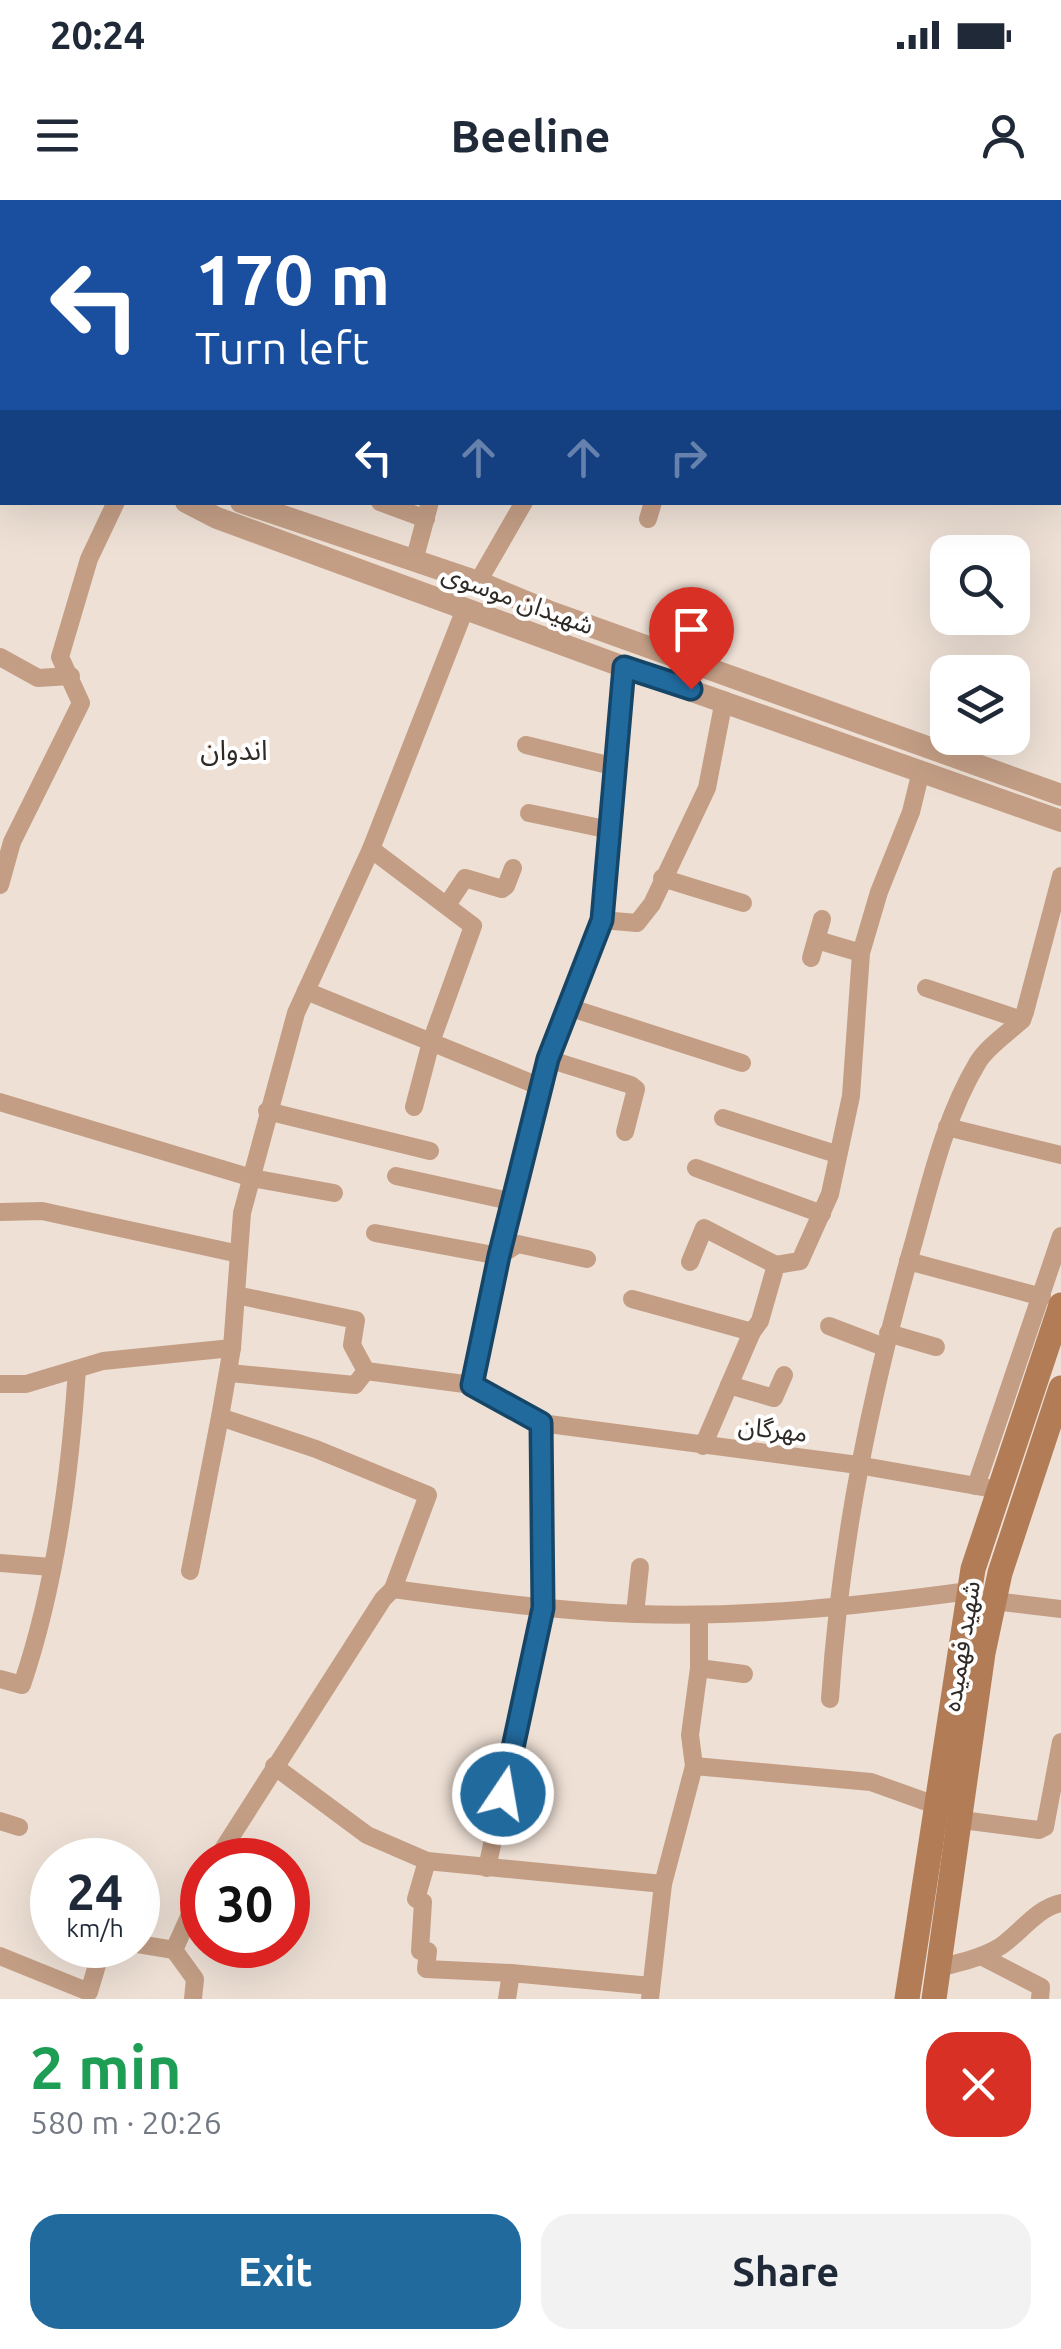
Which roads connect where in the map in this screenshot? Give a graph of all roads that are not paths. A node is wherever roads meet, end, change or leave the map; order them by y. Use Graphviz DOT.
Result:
graph roads {
  1 [pos="115,505"];
  2 [pos="192,505"];
  3 [pos="249,505"];
  4 [pos="396,505"];
  5 [pos="522,505"];
  6 [pos="428,511"];
  7 [pos="414,562"];
  8 [pos="478,582"];
  9 [pos="465,609"];
  10 [pos="0,657"];
  11 [pos="624,667"];
  12 [pos="71,676"];
  13 [pos="724,700"];
  14 [pos="526,745"];
  15 [pos="616,767"];
  16 [pos="921,771"];
  17 [pos="1061,795"];
  18 [pos="529,813"];
  19 [pos="1061,821"];
  20 [pos="610,830"];
  21 [pos="371,848"];
  22 [pos="513,868"];
  23 [pos="1061,876"];
  24 [pos="662,878"];
  25 [pos="0,885"];
  26 [pos="743,903"];
  27 [pos="447,905"];
  28 [pos="822,919"];
  29 [pos="602,920"];
  30 [pos="861,953"];
  31 [pos="926,988"];
  32 [pos="306,991"];
  33 [pos="568,1008"];
  34 [pos="1022,1020"];
  35 [pos="431,1042"];
  36 [pos="548,1059"];
  37 [pos="742,1062"];
  38 [pos="541,1087"];
  39 [pos="0,1102"];
  40 [pos="414,1107"];
  41 [pos="267,1112"];
  42 [pos="723,1118"];
  43 [pos="947,1127"];
  44 [pos="625,1132"];
  45 [pos="430,1150"];
  46 [pos="836,1154"];
  47 [pos="1061,1155"];
  48 [pos="696,1168"];
  49 [pos="396,1176"];
  50 [pos="252,1178"];
  51 [pos="334,1193"];
  52 [pos="514,1202"];
  53 [pos="0,1212"];
  54 [pos="822,1214"];
  55 [pos="374,1233"];
  56 [pos="1061,1236"];
  57 [pos="239,1254"];
  58 [pos="499,1256"];
  59 [pos="587,1258"];
  60 [pos="908,1261"];
  61 [pos="690,1262"];
  62 [pos="776,1265"];
  63 [pos="236,1294"];
  64 [pos="632,1300"];
  65 [pos="1051,1301"];
  66 [pos="828,1326"];
  67 [pos="752,1332"];
  68 [pos="886,1340"];
  69 [pos="936,1347"];
  70 [pos="232,1348"];
  71 [pos="1054,1352"];
  72 [pos="77,1369"];
  73 [pos="366,1371"];
  74 [pos="230,1373"];
  75 [pos="784,1375"];
  76 [pos="0,1384"];
  77 [pos="1035,1384"];
  78 [pos="472,1385"];
  79 [pos="729,1385"];
  80 [pos="1061,1390"];
  81 [pos="220,1417"];
  82 [pos="541,1423"];
  83 [pos="703,1446"];
  84 [pos="858,1465"];
  85 [pos="987,1488"];
  86 [pos="0,1563"];
  87 [pos="51,1566"];
  88 [pos="640,1567"];
  89 [pos="190,1571"];
  90 [pos="393,1589"];
  91 [pos="969,1590"];
  92 [pos="994,1601"];
  93 [pos="543,1608"];
  94 [pos="1061,1609"];
  95 [pos="836,1610"];
  96 [pos="635,1614"];
  97 [pos="699,1615"];
  98 [pos="699,1668"];
  99 [pos="744,1674"];
  100 [pos="0,1678"];
  101 [pos="830,1698"];
  102 [pos="1061,1742"];
  103 [pos="274,1766"];
  104 [pos="694,1766"];
  105 [pos="938,1806"];
  106 [pos="962,1820"];
  107 [pos="0,1822"];
  108 [pos="19,1828"];
  109 [pos="230,1838"];
  110 [pos="427,1862"];
  111 [pos="488,1868"];
  112 [pos="663,1884"];
  113 [pos="1061,1903"];
  114 [pos="180,1937"];
  115 [pos="160,1948"];
  116 [pos="174,1950"];
  117 [pos="0,1956"];
  118 [pos="981,1956"];
  119 [pos="96,1968"];
  120 [pos="938,1968"];
  121 [pos="511,1973"];
  122 [pos="650,1992"];
  123 [pos="193,1999"];
  124 [pos="508,1999"];
  125 [pos="906,1999"];
  126 [pos="934,1999"];
  127 [pos="1040,1999"];
  1 -- 12 [label="street"];
  2 -- 9 [label="street, شهیدان موسوی"];
  3 -- 7 [label="street, شهیدان موسوی"];
  4 -- 6 [label="street"];
  5 -- 8 [label="street"];
  6 -- 7 [label="street"];
  7 -- 8 [label="street, شهیدان موسوی"];
  8 -- 17 [label="street, شهیدان موسوی"];
  9 -- 11 [label="street, شهیدان موسوی"];
  9 -- 21 [label="street"];
  10 -- 12 [label="street"];
  11 -- 13 [label="street, شهیدان موسوی"];
  11 -- 15 [label="street"];
  12 -- 25 [label="street"];
  13 -- 16 [label="street, شهیدان موسوی"];
  13 -- 24 [label="street"];
  14 -- 15 [label="street"];
  15 -- 20 [label="street"];
  16 -- 19 [label="street, شهیدان موسوی"];
  16 -- 30 [label="street"];
  18 -- 20 [label="street"];
  20 -- 29 [label="street"];
  21 -- 27 [label="street"];
  21 -- 32 [label="street"];
  22 -- 27 [label="street"];
  23 -- 34 [label="street"];
  24 -- 26 [label="street"];
  24 -- 29 [label="street"];
  27 -- 35 [label="street"];
  28 -- 30 [label="street"];
  29 -- 33 [label="street"];
  30 -- 46 [label="street"];
  31 -- 34 [label="street"];
  32 -- 35 [label="street"];
  32 -- 41 [label="street"];
  33 -- 36 [label="street"];
  33 -- 37 [label="street"];
  34 -- 43 [label="street"];
  35 -- 38 [label="street"];
  35 -- 40 [label="street"];
  36 -- 38 [label="street"];
  36 -- 44 [label="street"];
  38 -- 52 [label="street"];
  39 -- 50 [label="street"];
  41 -- 45 [label="street"];
  41 -- 50 [label="street"];
  42 -- 46 [label="street"];
  43 -- 47 [label="street"];
  43 -- 60 [label="street"];
  46 -- 54 [label="street"];
  48 -- 54 [label="street"];
  49 -- 52 [label="street"];
  50 -- 51 [label="street"];
  50 -- 57 [label="street"];
  52 -- 58 [label="street"];
  53 -- 57 [label="street"];
  54 -- 62 [label="street"];
  55 -- 58 [label="street"];
  56 -- 65 [label="street"];
  57 -- 63 [label="street"];
  58 -- 59 [label="street"];
  58 -- 78 [label="street"];
  60 -- 65 [label="street"];
  60 -- 68 [label="street"];
  61 -- 62 [label="street"];
  62 -- 67 [label="street"];
  63 -- 70 [label="street"];
  63 -- 73 [label="street"];
  64 -- 67 [label="street"];
  65 -- 71 [label="main road, شهید فهمیده"];
  65 -- 85 [label="street"];
  66 -- 68 [label="street"];
  67 -- 79 [label="street"];
  68 -- 69 [label="street"];
  68 -- 84 [label="street"];
  70 -- 72 [label="street"];
  70 -- 74 [label="street"];
  71 -- 77 [label="main road, شهید فهمیده"];
  72 -- 76 [label="street"];
  72 -- 87 [label="street"];
  73 -- 74 [label="street"];
  73 -- 78 [label="street"];
  74 -- 81 [label="street"];
  75 -- 79 [label="street"];
  77 -- 80 [label="main road"];
  77 -- 85 [label="main road, شهید فهمیده"];
  78 -- 82 [label="street"];
  79 -- 83 [label="street"];
  80 -- 92 [label="main road, شهید فهمیده"];
  81 -- 89 [label="street"];
  81 -- 90 [label="street"];
  82 -- 83 [label="street, مهرگان"];
  82 -- 93 [label="street"];
  83 -- 84 [label="street, مهرگان"];
  84 -- 85 [label="street, مهرگان"];
  84 -- 95 [label="street"];
  85 -- 91 [label="main road, شهید فهمیده"];
  86 -- 87 [label="street"];
  87 -- 100 [label="street"];
  88 -- 96 [label="street"];
  90 -- 93 [label="street"];
  90 -- 103 [label="street"];
  91 -- 95 [label="street"];
  91 -- 105 [label="main road, شهید فهمیده"];
  92 -- 94 [label="street"];
  92 -- 106 [label="main road, شهید فهمیده"];
  93 -- 96 [label="street"];
  93 -- 111 [label="street"];
  95 -- 97 [label="street"];
  95 -- 101 [label="street"];
  96 -- 97 [label="street"];
  97 -- 98 [label="street"];
  98 -- 99 [label="street"];
  98 -- 104 [label="street"];
  102 -- 106 [label="street"];
  103 -- 109 [label="street"];
  103 -- 110 [label="street"];
  104 -- 105 [label="street"];
  104 -- 112 [label="street"];
  105 -- 125 [label="main road, شهید فهمیده"];
  106 -- 120 [label="main road, شهید فهمیده"];
  107 -- 108 [label="street"];
  110 -- 111 [label="street"];
  110 -- 121 [label="street"];
  111 -- 112 [label="street"];
  112 -- 122 [label="street"];
  113 -- 118 [label="street"];
  114 -- 116 [label="street"];
  115 -- 116 [label="street"];
  116 -- 123 [label="street"];
  117 -- 119 [label="street"];
  118 -- 120 [label="street"];
  118 -- 127 [label="street"];
  120 -- 126 [label="main road, شهید فهمیده"];
  121 -- 122 [label="street"];
  121 -- 124 [label="street"];
}
